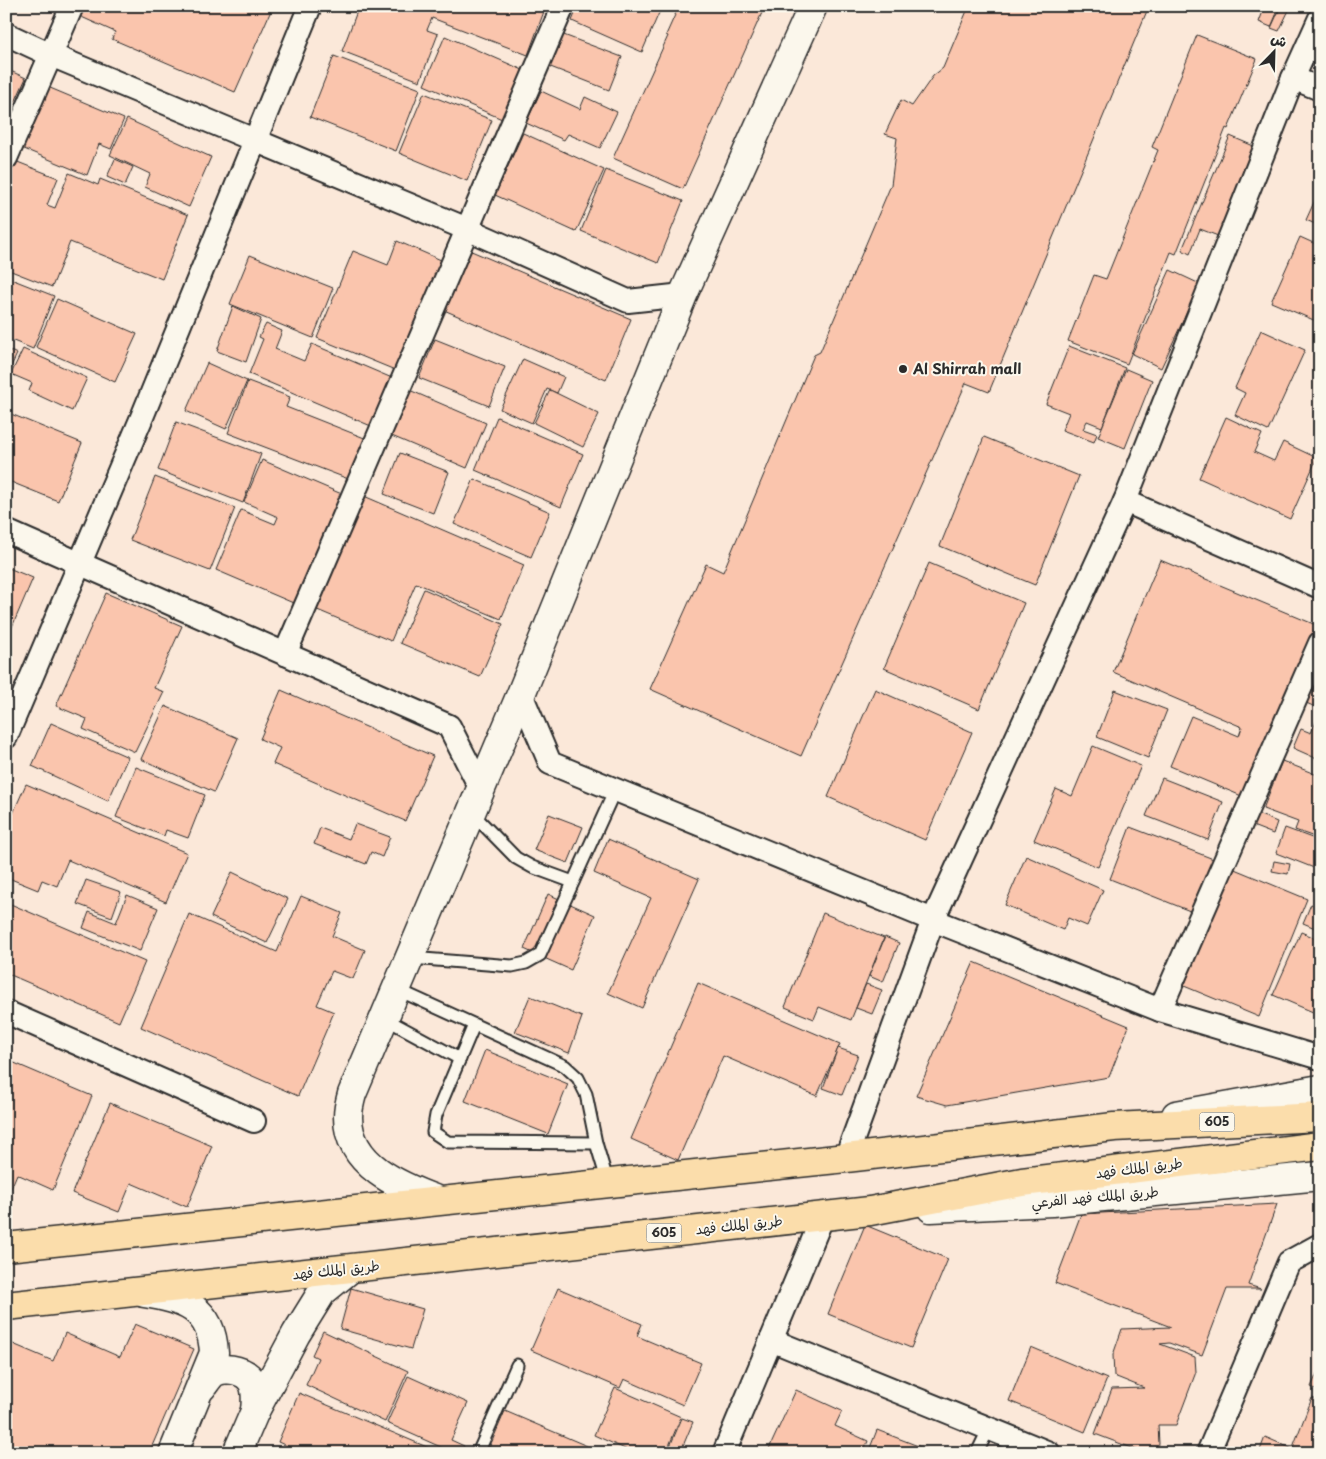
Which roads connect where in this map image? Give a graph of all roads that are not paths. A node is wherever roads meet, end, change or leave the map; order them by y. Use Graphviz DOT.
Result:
graph roads {
  1 [pos="72,6"];
  2 [pos="310,6"];
  3 [pos="563,6"];
  4 [pos="813,6"];
  5 [pos="1320,18"];
  6 [pos="6,34"];
  7 [pos="51,55"];
  8 [pos="1293,78"];
  9 [pos="1320,89"];
  10 [pos="254,140"];
  11 [pos="6,158"];
  12 [pos="467,229"];
  13 [pos="683,295"];
  14 [pos="1125,501"];
  15 [pos="6,531"];
  16 [pos="80,563"];
  17 [pos="1320,587"];
  18 [pos="1320,644"];
  19 [pos="286,654"];
  20 [pos="521,694"];
  21 [pos="6,737"];
  22 [pos="615,790"];
  23 [pos="476,800"];
  24 [pos="573,882"];
  25 [pos="932,920"];
  26 [pos="409,958"];
  27 [pos="396,989"];
  28 [pos="1160,1010"];
  29 [pos="6,1012"];
  30 [pos="383,1018"];
  31 [pos="474,1025"];
  32 [pos="1320,1058"];
  33 [pos="460,1059"];
  34 [pos="1320,1088"];
  35 [pos="1320,1117"];
  36 [pos="254,1121"];
  37 [pos="1114,1127"];
  38 [pos="596,1143"];
  39 [pos="1320,1146"];
  40 [pos="846,1158"];
  41 [pos="1320,1176"];
  42 [pos="608,1183"];
  43 [pos="438,1200"];
  44 [pos="870,1211"];
  45 [pos="823,1216"];
  46 [pos="1320,1245"];
  47 [pos="6,1247"];
  48 [pos="350,1269"];
  49 [pos="133,1291"];
  50 [pos="6,1306"];
  51 [pos="771,1340"];
  52 [pos="517,1366"];
  53 [pos="202,1387"];
  54 [pos="256,1411"];
  55 [pos="988,1428"];
  56 [pos="173,1453"];
  57 [pos="237,1453"];
  58 [pos="478,1453"];
  59 [pos="724,1453"];
  60 [pos="978,1453"];
  61 [pos="1049,1453"];
  62 [pos="1208,1453"];
  1 -- 7 [label="street"];
  2 -- 10 [label="street"];
  3 -- 12 [label="street"];
  4 -- 13 [label="street"];
  5 -- 8 [label="street"];
  6 -- 7 [label="street"];
  7 -- 10 [label="street"];
  7 -- 11 [label="street"];
  8 -- 9 [label="street"];
  8 -- 14 [label="street"];
  10 -- 12 [label="street"];
  10 -- 16 [label="street"];
  12 -- 13 [label="street"];
  12 -- 19 [label="street"];
  13 -- 20 [label="street"];
  14 -- 17 [label="street"];
  14 -- 25 [label="street"];
  15 -- 16 [label="street"];
  16 -- 19 [label="street"];
  16 -- 21 [label="street"];
  18 -- 28 [label="street"];
  19 -- 23 [label="street"];
  20 -- 22 [label="street"];
  20 -- 23 [label="street"];
  22 -- 24 [label="lane"];
  22 -- 25 [label="street"];
  23 -- 24 [label="lane"];
  23 -- 26 [label="street"];
  24 -- 26 [label="lane"];
  25 -- 28 [label="street"];
  25 -- 40 [label="street"];
  26 -- 27 [label="street"];
  27 -- 30 [label="street"];
  27 -- 31 [label="lane"];
  28 -- 32 [label="street"];
  29 -- 36 [label="street"];
  30 -- 33 [label="lane"];
  30 -- 43 [label="street"];
  31 -- 33 [label="lane"];
  31 -- 38 [label="lane"];
  33 -- 38 [label="lane"];
  34 -- 37 [label="street"];
  35 -- 37 [label="highway, 605"];
  37 -- 40 [label="highway, 605"];
  38 -- 42 [label="lane"];
  39 -- 44 [label="highway, طريق الملك فهد / 605"];
  40 -- 42 [label="highway, 605"];
  41 -- 44 [label="street, طريق الملك فهد الفرعي"];
  42 -- 43 [label="highway, 605"];
  43 -- 47 [label="highway, 605"];
  44 -- 45 [label="highway, طريق الملك فهد / 605"];
  45 -- 48 [label="highway, طريق الملك فهد / 605"];
  45 -- 51 [label="street"];
  46 -- 62 [label="street"];
  48 -- 49 [label="highway, طريق الملك فهد / 605"];
  48 -- 54 [label="street"];
  49 -- 50 [label="highway, طريق الملك فهد / 605"];
  49 -- 53 [label="street"];
  51 -- 55 [label="street"];
  51 -- 59 [label="street"];
  52 -- 58 [label="lane"];
  53 -- 54 [label="street"];
  53 -- 56 [label="street"];
  54 -- 57 [label="street"];
  55 -- 60 [label="lane"];
  55 -- 61 [label="street"];
}
